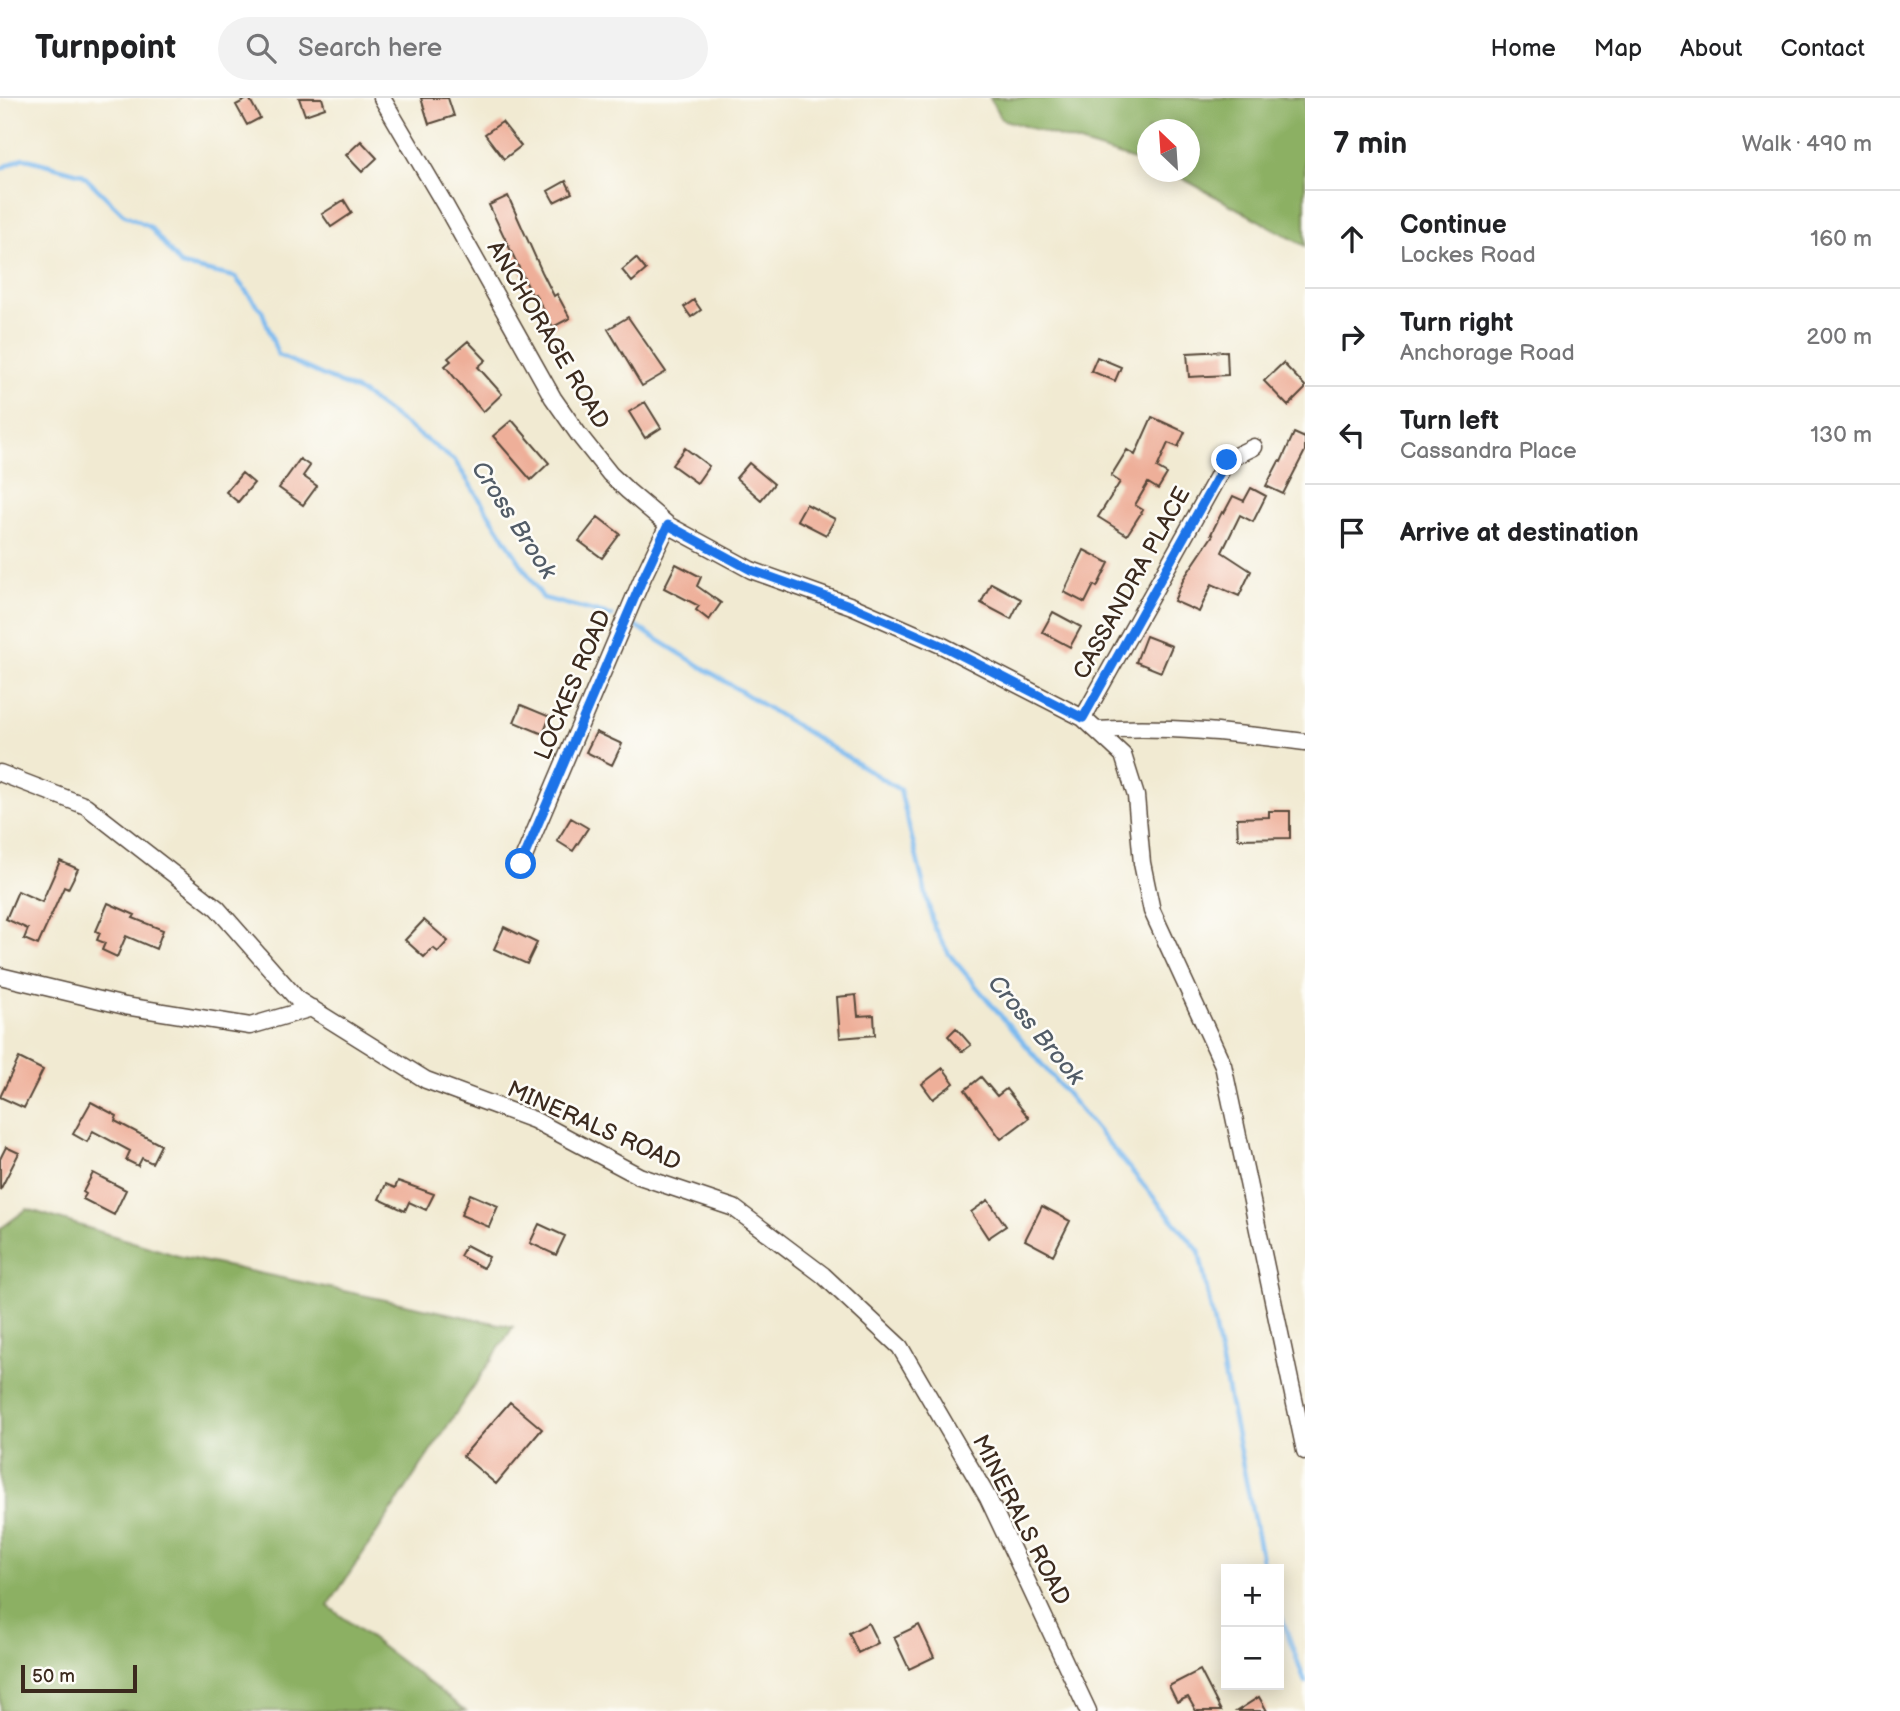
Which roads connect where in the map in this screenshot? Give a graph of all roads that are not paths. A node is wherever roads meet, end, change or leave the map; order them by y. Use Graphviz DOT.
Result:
graph roads {
  1 [pos="382,98"];
  2 [pos="1254,447"];
  3 [pos="668,525"];
  4 [pos="1083,718"];
  5 [pos="1097,730"];
  6 [pos="1305,742"];
  7 [pos="0,773"];
  8 [pos="521,864"];
  9 [pos="0,976"];
  10 [pos="312,1008"];
  11 [pos="1305,1451"];
  12 [pos="1088,1711"];
  1 -- 3 [label="street, ANCHORAGE ROAD"];
  2 -- 4 [label="street, CASSANDRA PLACE"];
  3 -- 4 [label="street, ANCHORAGE ROAD"];
  3 -- 8 [label="street, LOCKES ROAD"];
  4 -- 5 [label="street, ANCHORAGE ROAD"];
  5 -- 6 [label="street"];
  5 -- 11 [label="street, ANCHORAGE ROAD"];
  7 -- 10 [label="street, MINERALS ROAD"];
  9 -- 10 [label="street"];
  10 -- 12 [label="street, MINERALS ROAD"];
}
